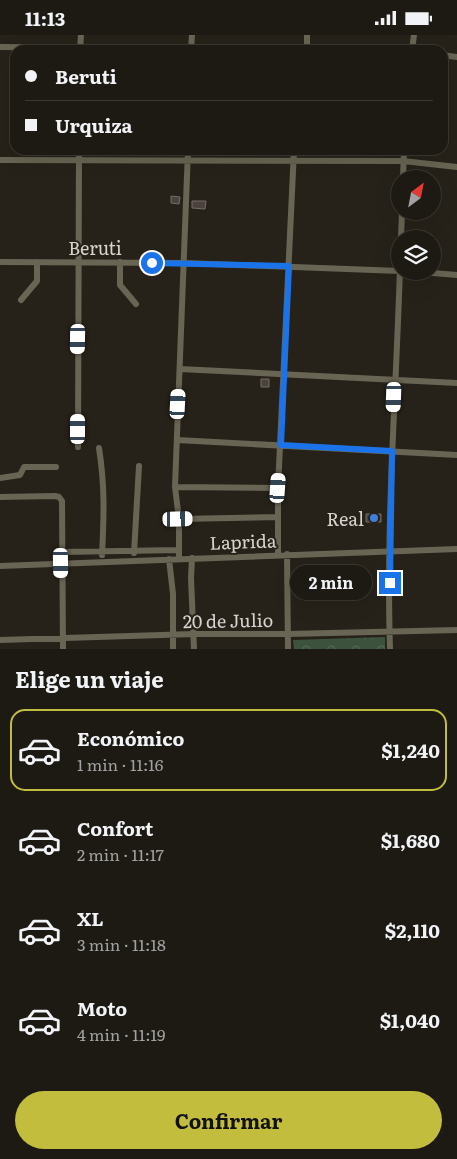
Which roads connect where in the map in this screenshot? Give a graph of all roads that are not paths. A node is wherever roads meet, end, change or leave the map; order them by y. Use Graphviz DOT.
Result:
graph roads {
  1 [pos="79,155"];
  2 [pos="188,155"];
  3 [pos="293,155"];
  4 [pos="404,155"];
  5 [pos="0,160"];
  6 [pos="79,160"];
  7 [pos="188,160"];
  8 [pos="403,161"];
  9 [pos="292,162"];
  10 [pos="457,167"];
  11 [pos="403,170"];
  12 [pos="0,262"];
  13 [pos="37,262"];
  14 [pos="79,262"];
  15 [pos="120,262"];
  16 [pos="184,263"];
  17 [pos="289,266"];
  18 [pos="391,270"];
  19 [pos="441,274"];
  20 [pos="457,275"];
  21 [pos="400,280"];
  22 [pos="21,300"];
  23 [pos="136,305"];
  24 [pos="180,369"];
  25 [pos="284,374"];
  26 [pos="395,379"];
  27 [pos="457,383"];
  28 [pos="177,440"];
  29 [pos="281,445"];
  30 [pos="78,447"];
  31 [pos="99,447"];
  32 [pos="392,451"];
  33 [pos="457,455"];
  34 [pos="56,467"];
  35 [pos="139,467"];
  36 [pos="0,478"];
  37 [pos="175,487"];
  38 [pos="278,488"];
  39 [pos="0,497"];
  40 [pos="277,517"];
  41 [pos="178,519"];
  42 [pos="457,549"];
  43 [pos="179,550"];
  44 [pos="102,551"];
  45 [pos="134,551"];
  46 [pos="390,551"];
  47 [pos="61,552"];
  48 [pos="288,554"];
  49 [pos="278,555"];
  50 [pos="179,558"];
  51 [pos="192,558"];
  52 [pos="168,559"];
  53 [pos="133,560"];
  54 [pos="102,561"];
  55 [pos="61,563"];
  56 [pos="0,566"];
  57 [pos="457,630"];
  58 [pos="390,632"];
  59 [pos="194,634"];
  60 [pos="288,634"];
  61 [pos="173,635"];
  62 [pos="63,638"];
  63 [pos="0,640"];
  64 [pos="63,649"];
  65 [pos="173,649"];
  66 [pos="194,649"];
  67 [pos="288,649"];
  68 [pos="390,649"];
  1 -- 6 [label="street"];
  2 -- 7 [label="street"];
  3 -- 9 [label="street"];
  4 -- 8 [label="street"];
  5 -- 6 [label="street"];
  6 -- 7 [label="street"];
  6 -- 14 [label="street"];
  7 -- 9 [label="street"];
  7 -- 16 [label="street"];
  8 -- 9 [label="street"];
  8 -- 10 [label="street"];
  8 -- 11 [label="street"];
  9 -- 17 [label="street"];
  12 -- 13 [label="street, Beruti"];
  13 -- 14 [label="street, Beruti"];
  13 -- 22 [label="street"];
  14 -- 15 [label="street, Beruti"];
  14 -- 30 [label="street"];
  15 -- 16 [label="street, Beruti"];
  15 -- 23 [label="street"];
  16 -- 17 [label="street, Beruti"];
  16 -- 24 [label="street"];
  17 -- 18 [label="street, Beruti"];
  17 -- 25 [label="street"];
  19 -- 20 [label="street"];
  21 -- 26 [label="street"];
  24 -- 25 [label="street"];
  24 -- 28 [label="street"];
  25 -- 26 [label="street"];
  25 -- 29 [label="street"];
  26 -- 27 [label="street"];
  26 -- 32 [label="street"];
  28 -- 29 [label="street"];
  28 -- 37 [label="street"];
  29 -- 32 [label="street"];
  29 -- 38 [label="street"];
  31 -- 44 [label="street"];
  32 -- 33 [label="street"];
  32 -- 46 [label="street"];
  34 -- 36 [label="street"];
  35 -- 45 [label="street"];
  37 -- 38 [label="street"];
  37 -- 41 [label="street"];
  38 -- 40 [label="street"];
  39 -- 47 [label="street"];
  40 -- 41 [label="street"];
  40 -- 49 [label="street"];
  41 -- 43 [label="street"];
  42 -- 46 [label="street, Laprida"];
  43 -- 45 [label="street"];
  43 -- 50 [label="street"];
  44 -- 45 [label="street"];
  44 -- 47 [label="street"];
  44 -- 54 [label="street"];
  45 -- 53 [label="street"];
  46 -- 48 [label="street, Laprida"];
  46 -- 58 [label="street"];
  47 -- 55 [label="street"];
  48 -- 49 [label="street, Laprida"];
  48 -- 60 [label="street"];
  49 -- 51 [label="street, Laprida"];
  50 -- 51 [label="street, Laprida"];
  50 -- 52 [label="street, Laprida"];
  51 -- 59 [label="street"];
  52 -- 53 [label="street, Laprida"];
  52 -- 61 [label="street"];
  53 -- 54 [label="street, Laprida"];
  54 -- 55 [label="street, Laprida"];
  55 -- 56 [label="street, Laprida"];
  55 -- 62 [label="street"];
  57 -- 58 [label="street, 20 de Julio"];
  58 -- 60 [label="street, 20 de Julio"];
  58 -- 68 [label="street"];
  59 -- 60 [label="street, 20 de Julio"];
  59 -- 61 [label="street, 20 de Julio"];
  59 -- 66 [label="street"];
  60 -- 67 [label="street"];
  61 -- 62 [label="street, 20 de Julio"];
  61 -- 65 [label="street"];
  62 -- 63 [label="street, 20 de Julio"];
  62 -- 64 [label="street"];
}
